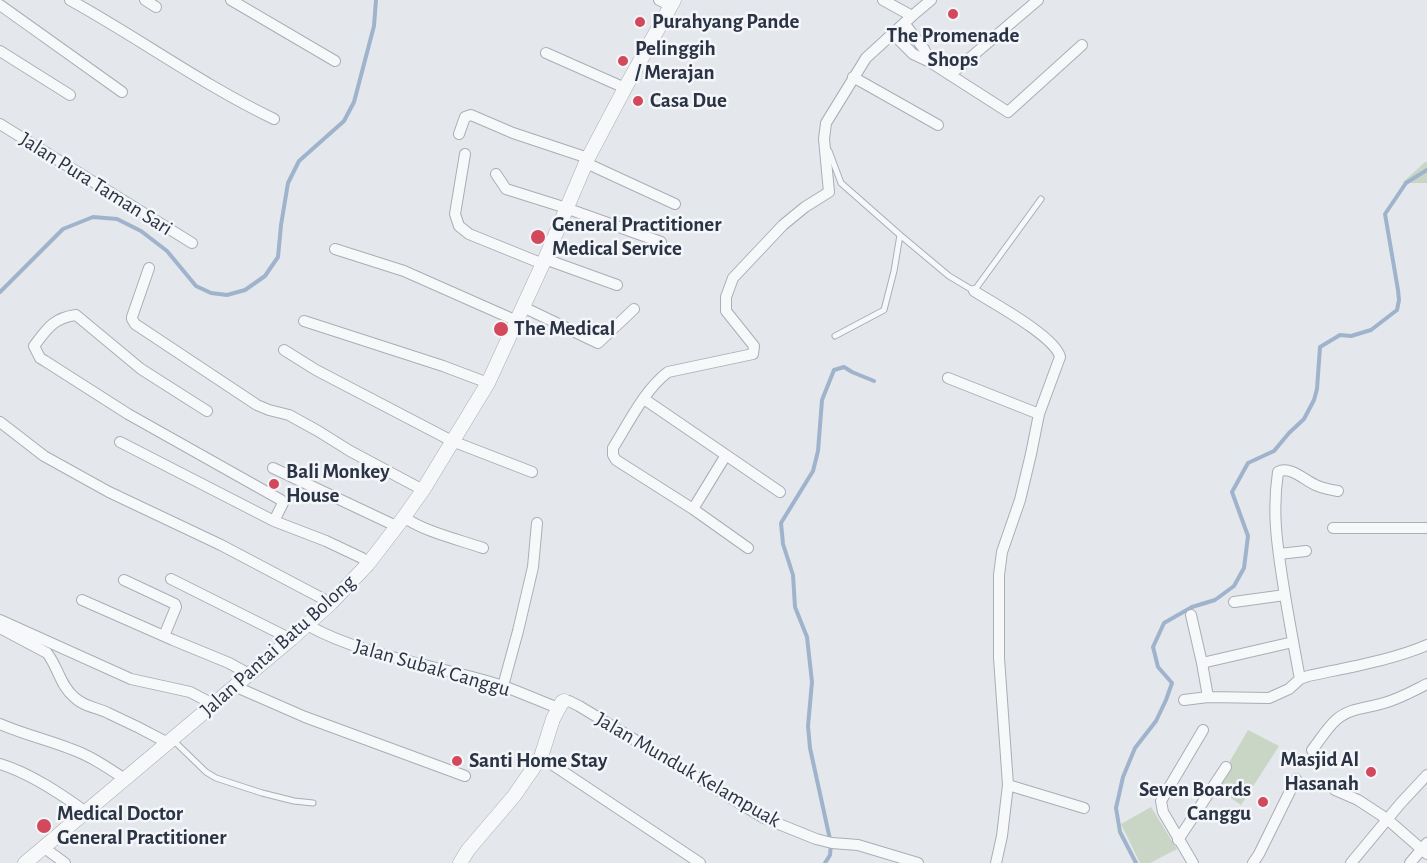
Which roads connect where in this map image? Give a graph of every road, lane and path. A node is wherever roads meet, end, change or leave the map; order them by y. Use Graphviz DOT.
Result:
graph roads {
  1 [pos="70,0"];
  2 [pos="145,0"];
  3 [pos="231,0"];
  4 [pos="883,0"];
  5 [pos="931,0"];
  6 [pos="1038,0"];
  7 [pos="668,2"];
  8 [pos="0,5"];
  9 [pos="156,7"];
  10 [pos="908,19"];
  11 [pos="893,34"];
  12 [pos="1082,45"];
  13 [pos="0,51"];
  14 [pos="546,53"];
  15 [pos="335,61"];
  16 [pos="930,62"];
  17 [pos="950,75"];
  18 [pos="854,77"];
  19 [pos="625,88"];
  20 [pos="122,92"];
  21 [pos="70,95"];
  22 [pos="274,119"];
  23 [pos="0,124"];
  24 [pos="938,125"];
  25 [pos="459,134"];
  26 [pos="824,139"];
  27 [pos="465,154"];
  28 [pos="587,160"];
  29 [pos="496,174"];
  30 [pos="1041,199"];
  31 [pos="675,204"];
  32 [pos="566,208"];
  33 [pos="900,235"];
  34 [pos="661,242"];
  35 [pos="192,243"];
  36 [pos="334,249"];
  37 [pos="544,261"];
  38 [pos="149,268"];
  39 [pos="617,285"];
  40 [pos="974,291"];
  41 [pos="523,307"];
  42 [pos="634,309"];
  43 [pos="304,321"];
  44 [pos="517,321"];
  45 [pos="835,336"];
  46 [pos="284,350"];
  47 [pos="948,378"];
  48 [pos="488,383"];
  49 [pos="644,399"];
  50 [pos="207,411"];
  51 [pos="1039,414"];
  52 [pos="0,422"];
  53 [pos="452,441"];
  54 [pos="120,442"];
  55 [pos="726,455"];
  56 [pos="273,468"];
  57 [pos="532,472"];
  58 [pos="423,490"];
  59 [pos="1338,491"];
  60 [pos="780,492"];
  61 [pos="693,508"];
  62 [pos="274,521"];
  63 [pos="400,522"];
  64 [pos="537,522"];
  65 [pos="1333,528"];
  66 [pos="1427,528"];
  67 [pos="483,548"];
  68 [pos="748,548"];
  69 [pos="1306,551"];
  70 [pos="1279,554"];
  71 [pos="368,564"];
  72 [pos="171,579"];
  73 [pos="124,580"];
  74 [pos="1285,595"];
  75 [pos="82,600"];
  76 [pos="1234,602"];
  77 [pos="331,603"];
  78 [pos="1191,615"];
  79 [pos="0,620"];
  80 [pos="307,625"];
  81 [pos="0,628"];
  82 [pos="164,636"];
  83 [pos="291,639"];
  84 [pos="1293,642"];
  85 [pos="1427,645"];
  86 [pos="1202,663"];
  87 [pos="249,674"];
  88 [pos="1300,679"];
  89 [pos="1427,684"];
  90 [pos="234,686"];
  91 [pos="503,686"];
  92 [pos="1208,697"];
  93 [pos="1184,700"];
  94 [pos="213,704"];
  95 [pos="561,704"];
  96 [pos="0,724"];
  97 [pos="1203,730"];
  98 [pos="170,741"];
  99 [pos="1312,750"];
  100 [pos="541,757"];
  101 [pos="0,764"];
  102 [pos="1226,766"];
  103 [pos="1427,775"];
  104 [pos="465,776"];
  105 [pos="125,779"];
  106 [pos="1296,779"];
  107 [pos="1008,785"];
  108 [pos="1335,790"];
  109 [pos="313,803"];
  110 [pos="1084,808"];
  111 [pos="86,812"];
  112 [pos="1387,819"];
  113 [pos="1178,840"];
  114 [pos="43,848"];
  115 [pos="1425,849"];
  116 [pos="25,863"];
  117 [pos="65,863"];
  118 [pos="460,863"];
  119 [pos="700,863"];
  120 [pos="918,863"];
  121 [pos="996,863"];
  122 [pos="1193,863"];
  123 [pos="1253,863"];
  124 [pos="1351,863"];
  125 [pos="1410,863"];
  1 -- 22 [label="street"];
  2 -- 9 [label="street"];
  3 -- 15 [label="street"];
  4 -- 10 [label="street"];
  5 -- 10 [label="street"];
  6 -- 17 [label="street"];
  7 -- 19 [label="street, Jalan Pantai Batu Bolong"];
  8 -- 20 [label="street"];
  10 -- 11 [label="street"];
  10 -- 16 [label="street"];
  11 -- 16 [label="street"];
  11 -- 18 [label="street"];
  12 -- 17 [label="street"];
  13 -- 21 [label="street"];
  14 -- 19 [label="street"];
  16 -- 17 [label="street"];
  18 -- 24 [label="street"];
  18 -- 26 [label="street"];
  19 -- 28 [label="street, Jalan Pantai Batu Bolong"];
  23 -- 35 [label="street, Jalan Pura Taman Sari"];
  25 -- 28 [label="street"];
  26 -- 33 [label="lane"];
  26 -- 49 [label="street"];
  27 -- 37 [label="street"];
  28 -- 31 [label="street"];
  28 -- 32 [label="street, Jalan Pantai Batu Bolong"];
  29 -- 32 [label="street"];
  30 -- 40 [label="lane"];
  32 -- 34 [label="street"];
  32 -- 37 [label="street, Jalan Pantai Batu Bolong"];
  33 -- 40 [label="lane"];
  33 -- 45 [label="lane"];
  36 -- 44 [label="street"];
  37 -- 39 [label="street"];
  37 -- 41 [label="street, Jalan Pantai Batu Bolong"];
  38 -- 58 [label="street"];
  40 -- 51 [label="street"];
  41 -- 42 [label="street"];
  41 -- 44 [label="street, Jalan Pantai Batu Bolong"];
  43 -- 48 [label="street"];
  44 -- 48 [label="street, Jalan Pantai Batu Bolong"];
  46 -- 53 [label="street"];
  47 -- 51 [label="street"];
  48 -- 53 [label="street, Jalan Pantai Batu Bolong"];
  49 -- 55 [label="street"];
  49 -- 61 [label="street"];
  50 -- 62 [label="street"];
  51 -- 107 [label="street"];
  52 -- 77 [label="street"];
  53 -- 57 [label="street"];
  53 -- 58 [label="street, Jalan Pantai Batu Bolong"];
  54 -- 62 [label="street"];
  55 -- 60 [label="street"];
  55 -- 61 [label="street"];
  56 -- 63 [label="street"];
  58 -- 63 [label="street, Jalan Pantai Batu Bolong"];
  59 -- 70 [label="street"];
  61 -- 68 [label="street"];
  62 -- 71 [label="street"];
  63 -- 67 [label="street"];
  63 -- 71 [label="street, Jalan Pantai Batu Bolong"];
  64 -- 91 [label="street"];
  65 -- 66 [label="street"];
  69 -- 70 [label="street"];
  70 -- 74 [label="street"];
  71 -- 77 [label="street, Jalan Pantai Batu Bolong"];
  72 -- 83 [label="street"];
  73 -- 82 [label="street"];
  74 -- 76 [label="street"];
  74 -- 84 [label="street"];
  75 -- 82 [label="street"];
  77 -- 80 [label="street, Jalan Pantai Batu Bolong"];
  78 -- 86 [label="street"];
  79 -- 94 [label="street"];
  80 -- 83 [label="street, Jalan Pantai Batu Bolong"];
  80 -- 91 [label="street, Jalan Subak Canggu"];
  81 -- 98 [label="street"];
  82 -- 87 [label="street"];
  83 -- 87 [label="street, Jalan Pantai Batu Bolong"];
  84 -- 86 [label="street"];
  84 -- 88 [label="street"];
  85 -- 88 [label="street"];
  86 -- 92 [label="street"];
  87 -- 90 [label="street, Jalan Pantai Batu Bolong"];
  88 -- 92 [label="street"];
  89 -- 99 [label="street"];
  90 -- 94 [label="street, Jalan Pantai Batu Bolong"];
  90 -- 104 [label="street"];
  91 -- 95 [label="street, Jalan Subak Canggu"];
  92 -- 93 [label="street"];
  94 -- 98 [label="street, Jalan Pantai Batu Bolong"];
  95 -- 100 [label="street"];
  95 -- 120 [label="street, Jalan Munduk Kelampuak"];
  96 -- 105 [label="street"];
  97 -- 113 [label="street"];
  98 -- 105 [label="street, Jalan Pantai Batu Bolong"];
  98 -- 109 [label="lane"];
  100 -- 118 [label="street"];
  100 -- 119 [label="street"];
  101 -- 111 [label="street"];
  102 -- 113 [label="street"];
  103 -- 112 [label="street"];
  105 -- 111 [label="street, Jalan Pantai Batu Bolong"];
  106 -- 123 [label="street"];
  107 -- 110 [label="street"];
  107 -- 121 [label="street"];
  108 -- 112 [label="street"];
  111 -- 114 [label="street, Jalan Pantai Batu Bolong"];
  112 -- 115 [label="street"];
  112 -- 124 [label="street"];
  113 -- 122 [label="street"];
  114 -- 116 [label="street, Jalan Pantai Batu Bolong"];
  114 -- 117 [label="street"];
  115 -- 125 [label="street"];
}
